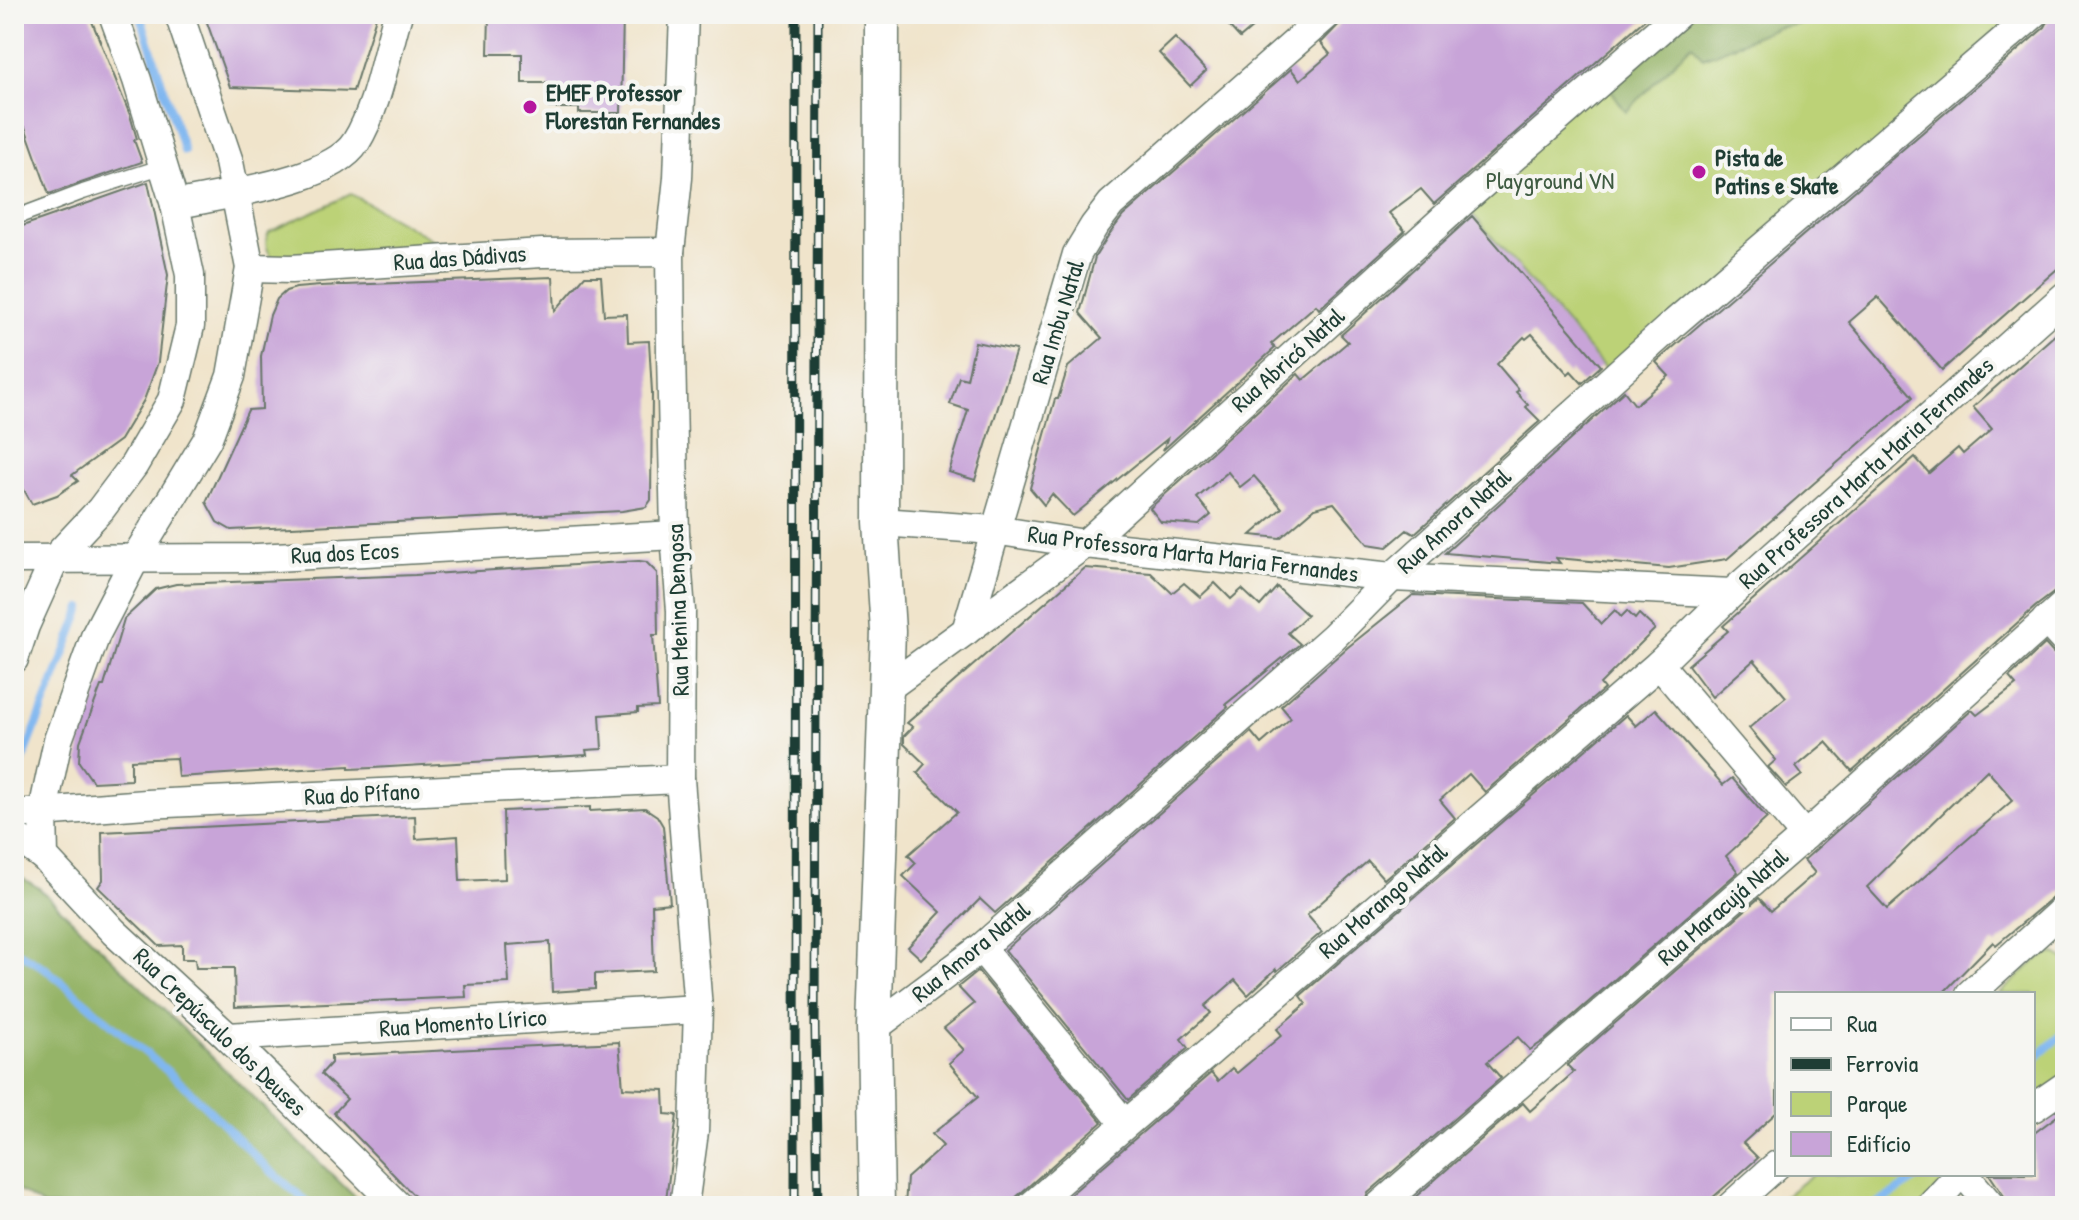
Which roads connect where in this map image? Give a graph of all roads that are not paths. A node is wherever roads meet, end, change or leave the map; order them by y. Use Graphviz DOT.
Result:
graph roads {
  1 [pos="113,14"];
  2 [pos="179,14"];
  3 [pos="398,14"];
  4 [pos="684,14"];
  5 [pos="882,14"];
  6 [pos="1328,14"];
  7 [pos="1678,14"];
  8 [pos="2034,14"];
  9 [pos="164,166"];
  10 [pos="236,191"];
  11 [pos="175,205"];
  12 [pos="14,218"];
  13 [pos="670,252"];
  14 [pos="250,268"];
  15 [pos="2065,296"];
  16 [pos="190,326"];
  17 [pos="237,335"];
  18 [pos="881,522"];
  19 [pos="994,530"];
  20 [pos="675,535"];
  21 [pos="1085,544"];
  22 [pos="56,557"];
  23 [pos="136,557"];
  24 [pos="14,559"];
  25 [pos="1392,577"];
  26 [pos="1732,593"];
  27 [pos="2059,622"];
  28 [pos="966,631"];
  29 [pos="14,659"];
  30 [pos="1659,664"];
  31 [pos="886,689"];
  32 [pos="680,779"];
  33 [pos="43,811"];
  34 [pos="14,814"];
  35 [pos="14,835"];
  36 [pos="1805,836"];
  37 [pos="44,857"];
  38 [pos="2063,916"];
  39 [pos="981,948"];
  40 [pos="1972,992"];
  41 [pos="698,1009"];
  42 [pos="874,1028"];
  43 [pos="228,1037"];
  44 [pos="2065,1086"];
  45 [pos="2035,1107"];
  46 [pos="1125,1124"];
  47 [pos="1775,1167"];
  48 [pos="1960,1176"];
  49 [pos="1964,1176"];
  50 [pos="398,1206"];
  51 [pos="684,1206"];
  52 [pos="877,1206"];
  53 [pos="1031,1206"];
  54 [pos="1379,1206"];
  55 [pos="1731,1206"];
  56 [pos="1931,1206"];
  57 [pos="1991,1206"];
  1 -- 9 [label="street"];
  2 -- 10 [label="street"];
  3 -- 10 [label="street"];
  4 -- 13 [label="street, Rua Menina Dengosa"];
  5 -- 18 [label="street"];
  6 -- 19 [label="street, Rua Imbu Natal"];
  7 -- 21 [label="street, Rua Abricó Natal"];
  8 -- 25 [label="street, Rua Amora Natal"];
  9 -- 11 [label="street"];
  9 -- 12 [label="lane"];
  10 -- 11 [label="street"];
  10 -- 14 [label="street"];
  11 -- 16 [label="street"];
  13 -- 14 [label="street, Rua das Dádivas"];
  13 -- 20 [label="street, Rua Menina Dengosa"];
  14 -- 17 [label="street"];
  15 -- 26 [label="street, Rua Professora Marta Maria Fernandes"];
  16 -- 17 [label="street"];
  16 -- 22 [label="street"];
  17 -- 23 [label="street"];
  18 -- 19 [label="street, Rua Professora Marta Maria Fernandes"];
  18 -- 31 [label="street"];
  19 -- 21 [label="street, Rua Professora Marta Maria Fernandes"];
  19 -- 28 [label="street, Rua Imbu Natal"];
  20 -- 23 [label="street, Rua dos Ecos"];
  20 -- 32 [label="street, Rua Menina Dengosa"];
  21 -- 25 [label="street, Rua Professora Marta Maria Fernandes"];
  21 -- 28 [label="street, Rua Abricó Natal"];
  22 -- 23 [label="street, Rua dos Ecos"];
  22 -- 24 [label="street, Rua dos Ecos"];
  22 -- 29 [label="street"];
  23 -- 33 [label="street"];
  25 -- 26 [label="street, Rua Professora Marta Maria Fernandes"];
  25 -- 39 [label="street, Rua Amora Natal"];
  26 -- 30 [label="street, Rua Morango Natal"];
  27 -- 36 [label="street, Rua Maracujá Natal"];
  28 -- 31 [label="street, Rua Abricó Natal"];
  30 -- 36 [label="street"];
  30 -- 46 [label="street, Rua Morango Natal"];
  31 -- 42 [label="street"];
  32 -- 33 [label="street, Rua do Pífano"];
  32 -- 41 [label="street, Rua Menina Dengosa"];
  33 -- 34 [label="street"];
  33 -- 37 [label="street"];
  35 -- 37 [label="street, Rua Crepúsculo dos Deuses"];
  36 -- 54 [label="street, Rua Maracujá Natal"];
  37 -- 43 [label="street, Rua Crepúsculo dos Deuses"];
  38 -- 40 [label="street"];
  39 -- 42 [label="street, Rua Amora Natal"];
  39 -- 46 [label="street"];
  41 -- 43 [label="street, Rua Momento Lírico"];
  41 -- 51 [label="street, Rua Menina Dengosa"];
  42 -- 52 [label="street"];
  43 -- 50 [label="street, Rua Crepúsculo dos Deuses"];
  44 -- 45 [label="street"];
  46 -- 53 [label="street, Rua Morango Natal"];
  47 -- 55 [label="street"];
  48 -- 56 [label="street"];
  49 -- 57 [label="street"];
}
